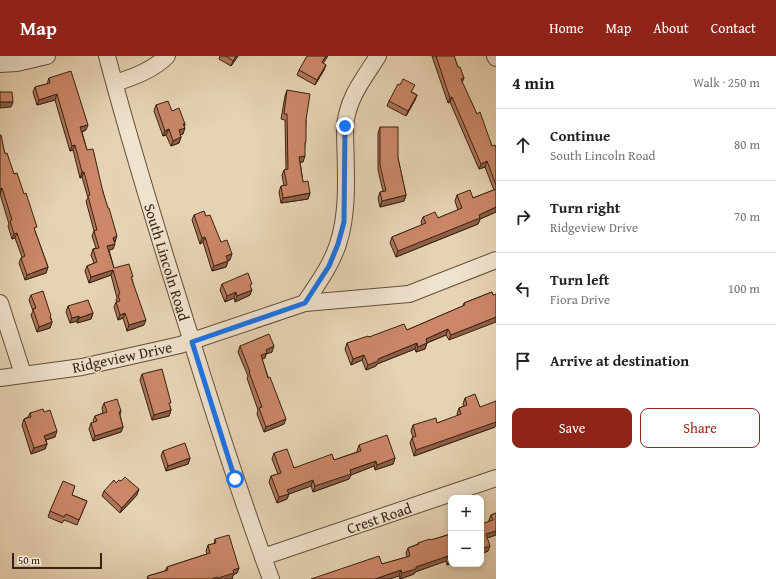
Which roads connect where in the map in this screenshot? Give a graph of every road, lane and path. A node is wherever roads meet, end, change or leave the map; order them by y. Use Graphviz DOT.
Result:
graph roads {
  1 [pos="47,56"];
  2 [pos="107,56"];
  3 [pos="168,56"];
  4 [pos="378,56"];
  5 [pos="0,64"];
  6 [pos="115,83"];
  7 [pos="496,260"];
  8 [pos="0,303"];
  9 [pos="305,303"];
  10 [pos="192,342"];
  11 [pos="23,374"];
  12 [pos="0,378"];
  13 [pos="496,478"];
  14 [pos="263,557"];
  15 [pos="271,579"];
  1 -- 5 [label="street"];
  2 -- 6 [label="street, South Lincoln Road"];
  3 -- 6 [label="street"];
  4 -- 9 [label="street"];
  6 -- 10 [label="street, South Lincoln Road"];
  7 -- 9 [label="street, Ridgeview Drive"];
  8 -- 11 [label="street"];
  9 -- 10 [label="street, Ridgeview Drive"];
  10 -- 11 [label="street, Ridgeview Drive"];
  10 -- 14 [label="street, South Lincoln Road"];
  11 -- 12 [label="street, Ridgeview Drive"];
  13 -- 14 [label="street, Crest Road"];
  14 -- 15 [label="street, South Lincoln Road"];
}
